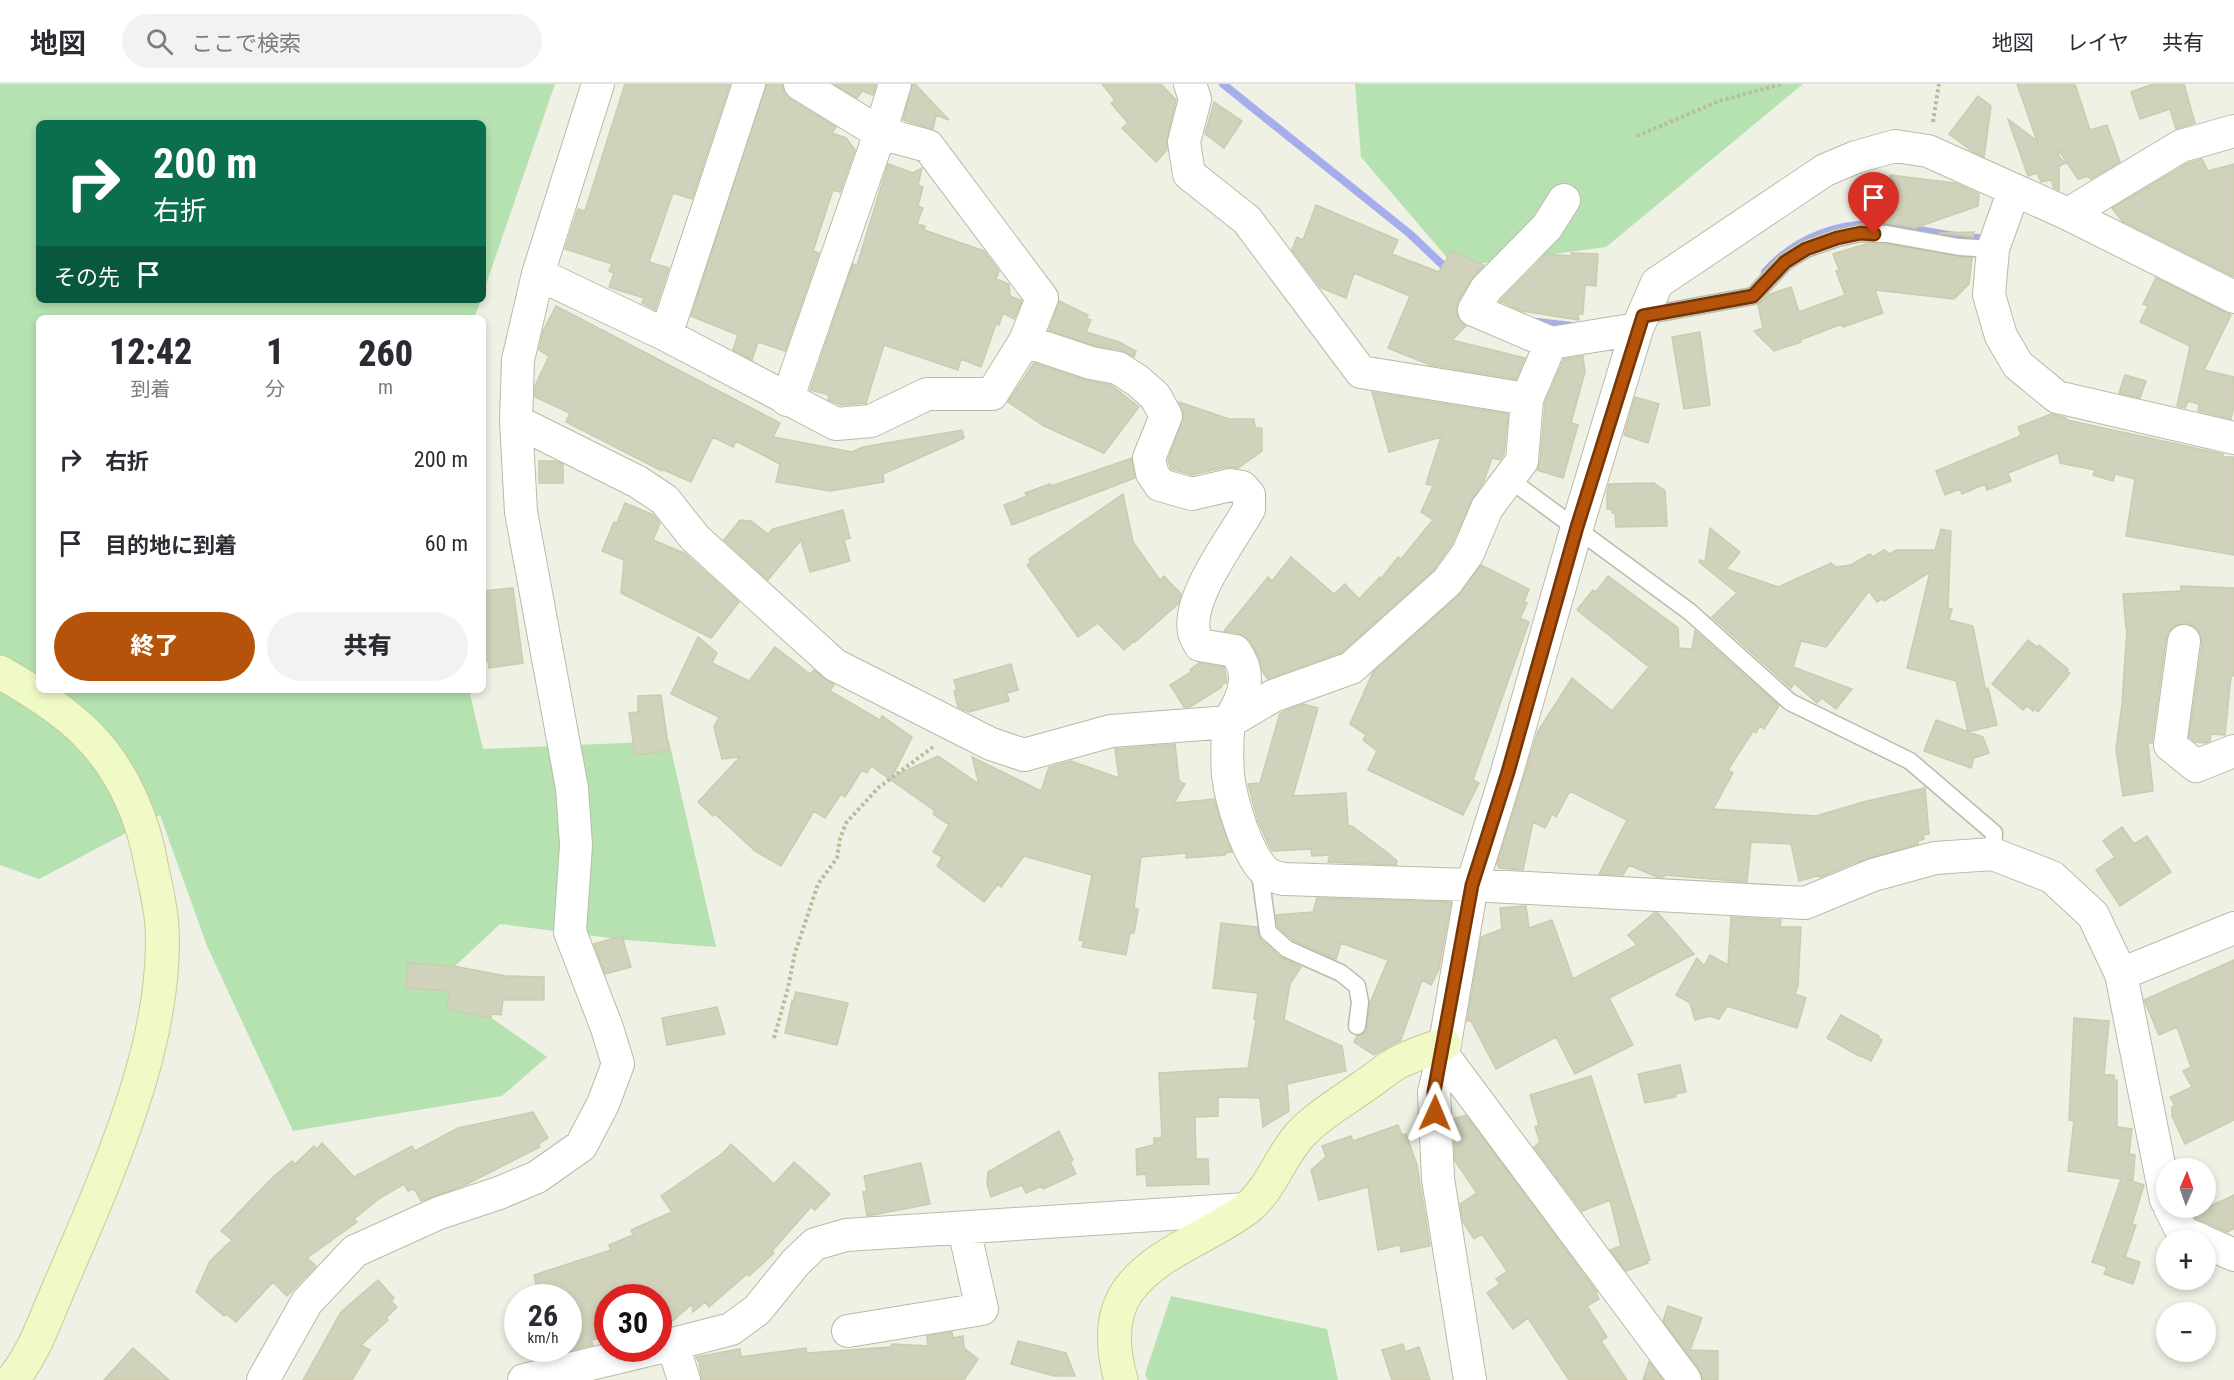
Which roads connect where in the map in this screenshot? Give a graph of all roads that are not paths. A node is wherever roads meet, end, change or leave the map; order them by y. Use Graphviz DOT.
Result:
graph roads {
  1 [pos="598,84"];
  2 [pos="749,84"];
  3 [pos="800,84"];
  4 [pos="895,84"];
  5 [pos="1190,84"];
  6 [pos="2234,131"];
  7 [pos="880,133"];
  8 [pos="2014,189"];
  9 [pos="1564,200"];
  10 [pos="2068,214"];
  11 [pos="1993,249"];
  12 [pos="538,274"];
  13 [pos="2234,297"];
  14 [pos="1640,323"];
  15 [pos="666,335"];
  16 [pos="1024,340"];
  17 [pos="1551,343"];
  18 [pos="1527,399"];
  19 [pos="787,400"];
  20 [pos="516,422"];
  21 [pos="2234,438"];
  22 [pos="1509,479"];
  23 [pos="1577,527"];
  24 [pos="2184,641"];
  25 [pos="0,672"];
  26 [pos="1229,722"];
  27 [pos="2234,751"];
  28 [pos="1993,854"];
  29 [pos="1259,864"];
  30 [pos="1472,885"];
  31 [pos="2234,928"];
  32 [pos="2121,974"];
  33 [pos="1358,1026"];
  34 [pos="1443,1049"];
  35 [pos="2158,1158"];
  36 [pos="1247,1209"];
  37 [pos="964,1229"];
  38 [pos="2216,1247"];
  39 [pos="2234,1255"];
  40 [pos="848,1331"];
  41 [pos="672,1345"];
  42 [pos="672,1361"];
  43 [pos="600,1362"];
  44 [pos="12,1380"];
  45 [pos="263,1380"];
  46 [pos="524,1380"];
  47 [pos="684,1380"];
  48 [pos="1121,1380"];
  49 [pos="1470,1380"];
  50 [pos="1685,1380"];
  1 -- 12 [label="street"];
  2 -- 15 [label="street"];
  3 -- 7 [label="street"];
  4 -- 7 [label="street"];
  5 -- 18 [label="street"];
  6 -- 10 [label="street"];
  7 -- 16 [label="street"];
  7 -- 19 [label="street"];
  8 -- 10 [label="street"];
  8 -- 11 [label="street"];
  8 -- 14 [label="street"];
  9 -- 17 [label="street"];
  10 -- 13 [label="street"];
  11 -- 14 [label="lane"];
  11 -- 21 [label="street"];
  12 -- 15 [label="street"];
  12 -- 20 [label="street"];
  14 -- 17 [label="street"];
  14 -- 23 [label="street"];
  15 -- 19 [label="street"];
  16 -- 19 [label="street"];
  16 -- 26 [label="street"];
  17 -- 18 [label="street"];
  18 -- 22 [label="street"];
  20 -- 26 [label="street"];
  20 -- 45 [label="street"];
  22 -- 23 [label="lane"];
  22 -- 26 [label="street"];
  23 -- 28 [label="lane"];
  23 -- 30 [label="street"];
  24 -- 27 [label="street"];
  25 -- 44 [label="street"];
  26 -- 29 [label="street"];
  28 -- 30 [label="street"];
  28 -- 32 [label="street"];
  29 -- 30 [label="street"];
  29 -- 33 [label="lane"];
  30 -- 34 [label="street"];
  31 -- 32 [label="street"];
  32 -- 35 [label="street"];
  34 -- 36 [label="street"];
  34 -- 49 [label="street"];
  34 -- 50 [label="street"];
  36 -- 37 [label="street"];
  36 -- 48 [label="street"];
  37 -- 40 [label="street"];
  37 -- 41 [label="street"];
  38 -- 39 [label="street"];
  42 -- 47 [label="street"];
  43 -- 46 [label="street"];
}
